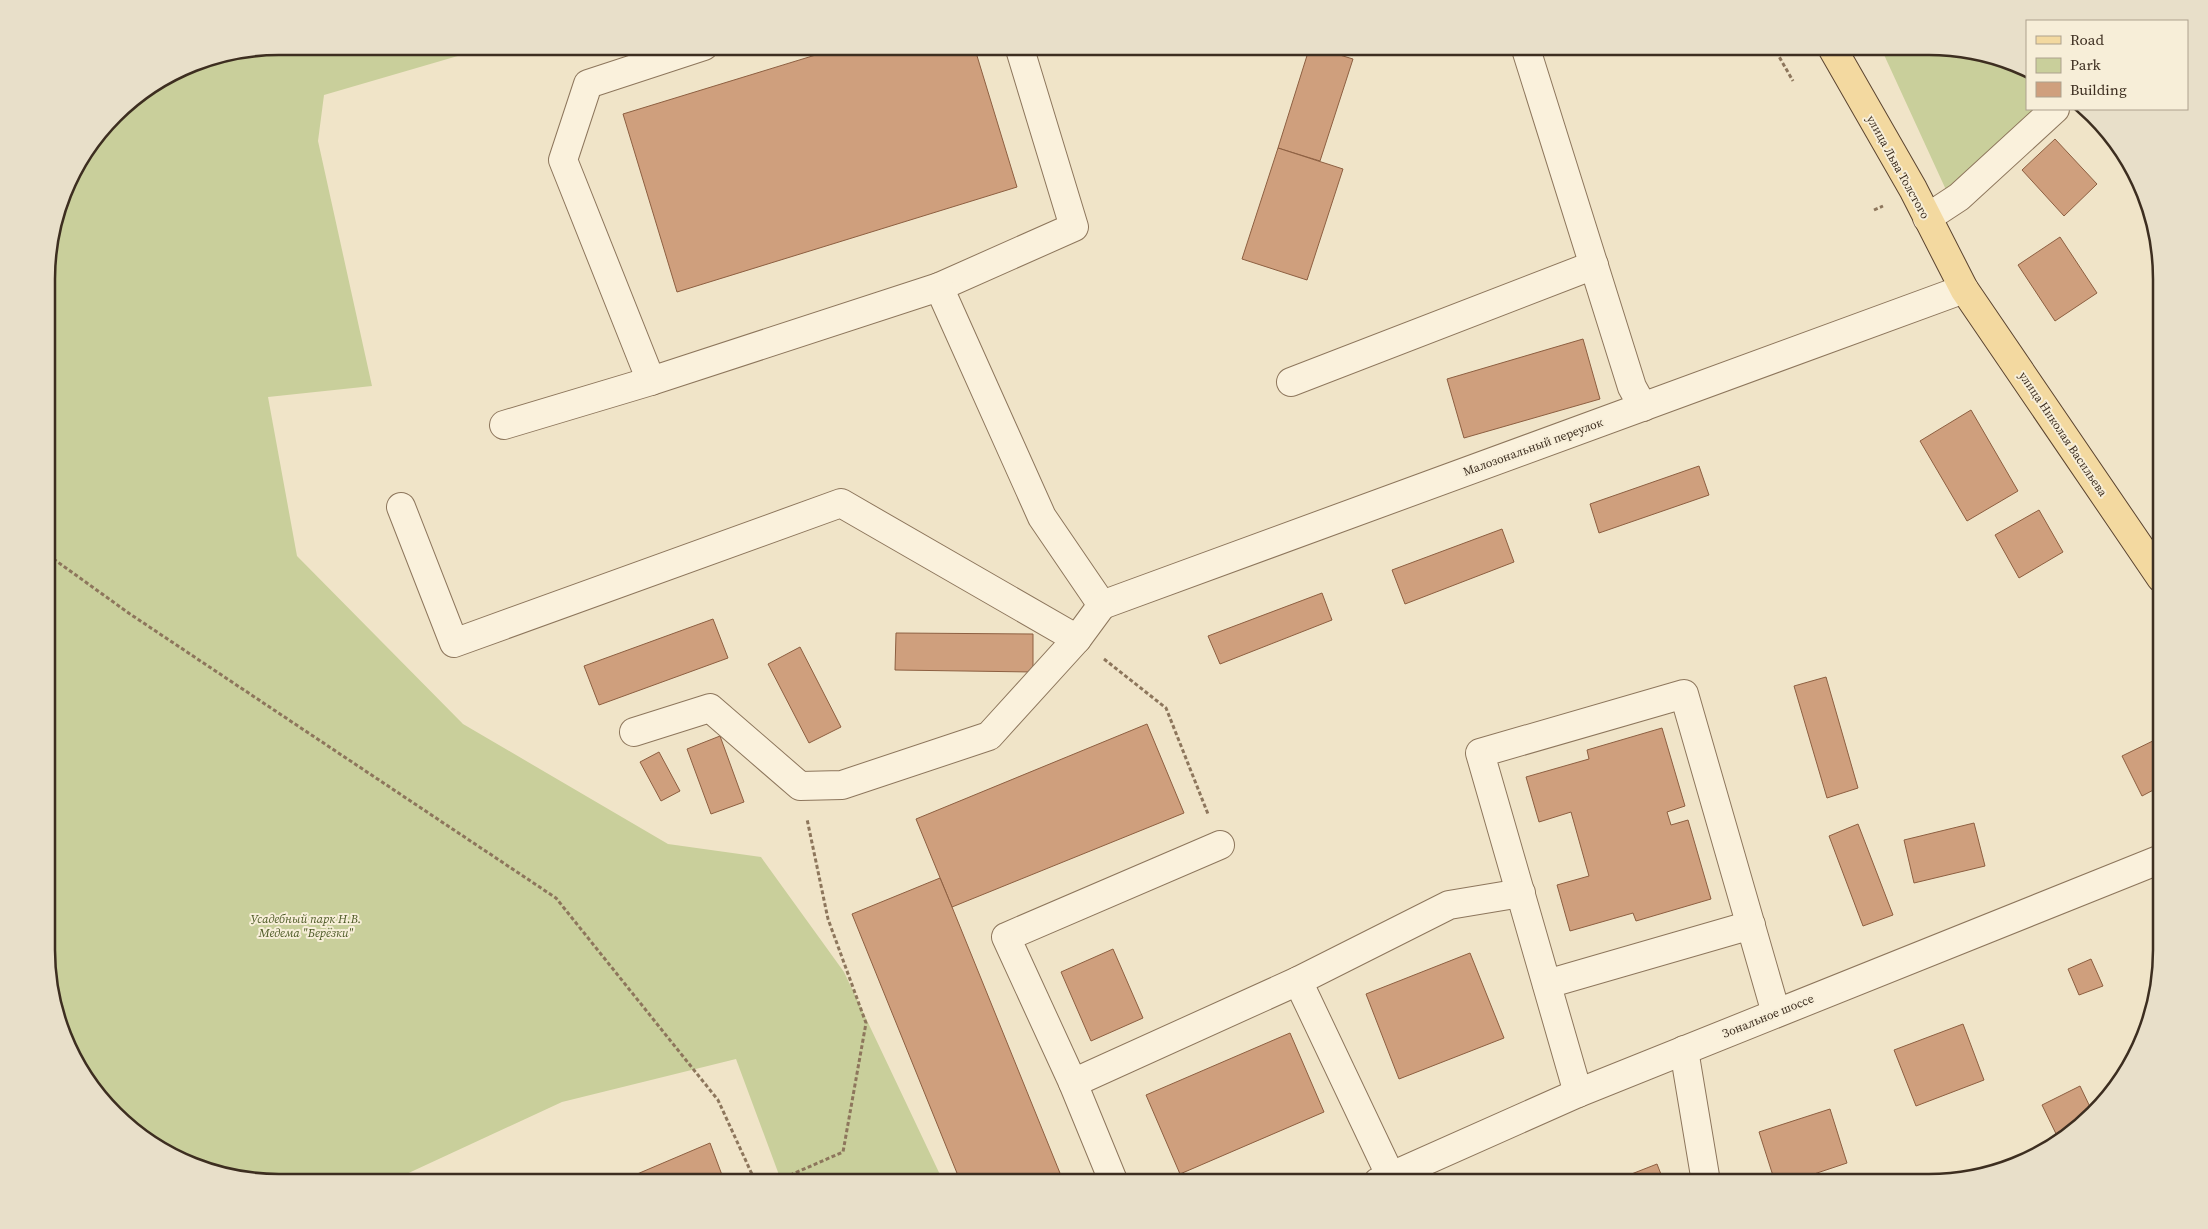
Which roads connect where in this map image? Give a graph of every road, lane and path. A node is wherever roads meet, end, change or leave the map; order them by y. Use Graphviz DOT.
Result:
graph roads {
  1 [pos="677,55"];
  2 [pos="1022,55"];
  3 [pos="1528,55"];
  4 [pos="1778,55"];
  5 [pos="1835,55"];
  6 [pos="1793,81"];
  7 [pos="2054,110"];
  8 [pos="1927,218"];
  9 [pos="1594,265"];
  10 [pos="939,287"];
  11 [pos="1964,289"];
  12 [pos="652,381"];
  13 [pos="1291,382"];
  14 [pos="1643,407"];
  15 [pos="504,426"];
  16 [pos="401,507"];
  17 [pos="55,560"];
  18 [pos="2153,566"];
  19 [pos="1102,605"];
  20 [pos="1077,639"];
  21 [pos="634,732"];
  22 [pos="800,786"];
  23 [pos="1220,845"];
  24 [pos="2153,862"];
  25 [pos="1520,893"];
  26 [pos="1751,925"];
  27 [pos="1298,982"];
  28 [pos="1546,984"];
  29 [pos="1776,1013"];
  30 [pos="1684,1050"];
  31 [pos="1073,1084"];
  32 [pos="1578,1093"];
  33 [pos="752,1174"];
  34 [pos="793,1174"];
  35 [pos="1111,1174"];
  36 [pos="1382,1174"];
  37 [pos="1398,1174"];
  38 [pos="1705,1174"];
  1 -- 12 [label="street"];
  2 -- 10 [label="street"];
  3 -- 9 [label="street"];
  4 -- 6 [label="path"];
  5 -- 8 [label="main road, улица Льва Толстого"];
  7 -- 8 [label="street"];
  8 -- 11 [label="main road, улица Льва Толстого"];
  9 -- 13 [label="street"];
  9 -- 14 [label="street"];
  10 -- 12 [label="street"];
  10 -- 19 [label="street"];
  11 -- 14 [label="street, Малозональный переулок"];
  11 -- 18 [label="main road, улица Николая Васильева"];
  12 -- 15 [label="street"];
  14 -- 19 [label="street, Малозональный переулок"];
  16 -- 20 [label="street"];
  17 -- 33 [label="path"];
  19 -- 20 [label="street"];
  20 -- 22 [label="street"];
  20 -- 23 [label="path"];
  21 -- 22 [label="street"];
  22 -- 34 [label="path"];
  23 -- 31 [label="street"];
  24 -- 29 [label="street, Зональное шоссе"];
  25 -- 26 [label="street"];
  25 -- 27 [label="street"];
  25 -- 28 [label="street"];
  26 -- 28 [label="street"];
  26 -- 29 [label="street"];
  27 -- 31 [label="street"];
  27 -- 36 [label="street"];
  28 -- 32 [label="street"];
  29 -- 30 [label="street, Зональное шоссе"];
  30 -- 32 [label="street, Зональное шоссе"];
  30 -- 38 [label="street"];
  31 -- 35 [label="street"];
  32 -- 37 [label="street, Зональное шоссе"];
}
